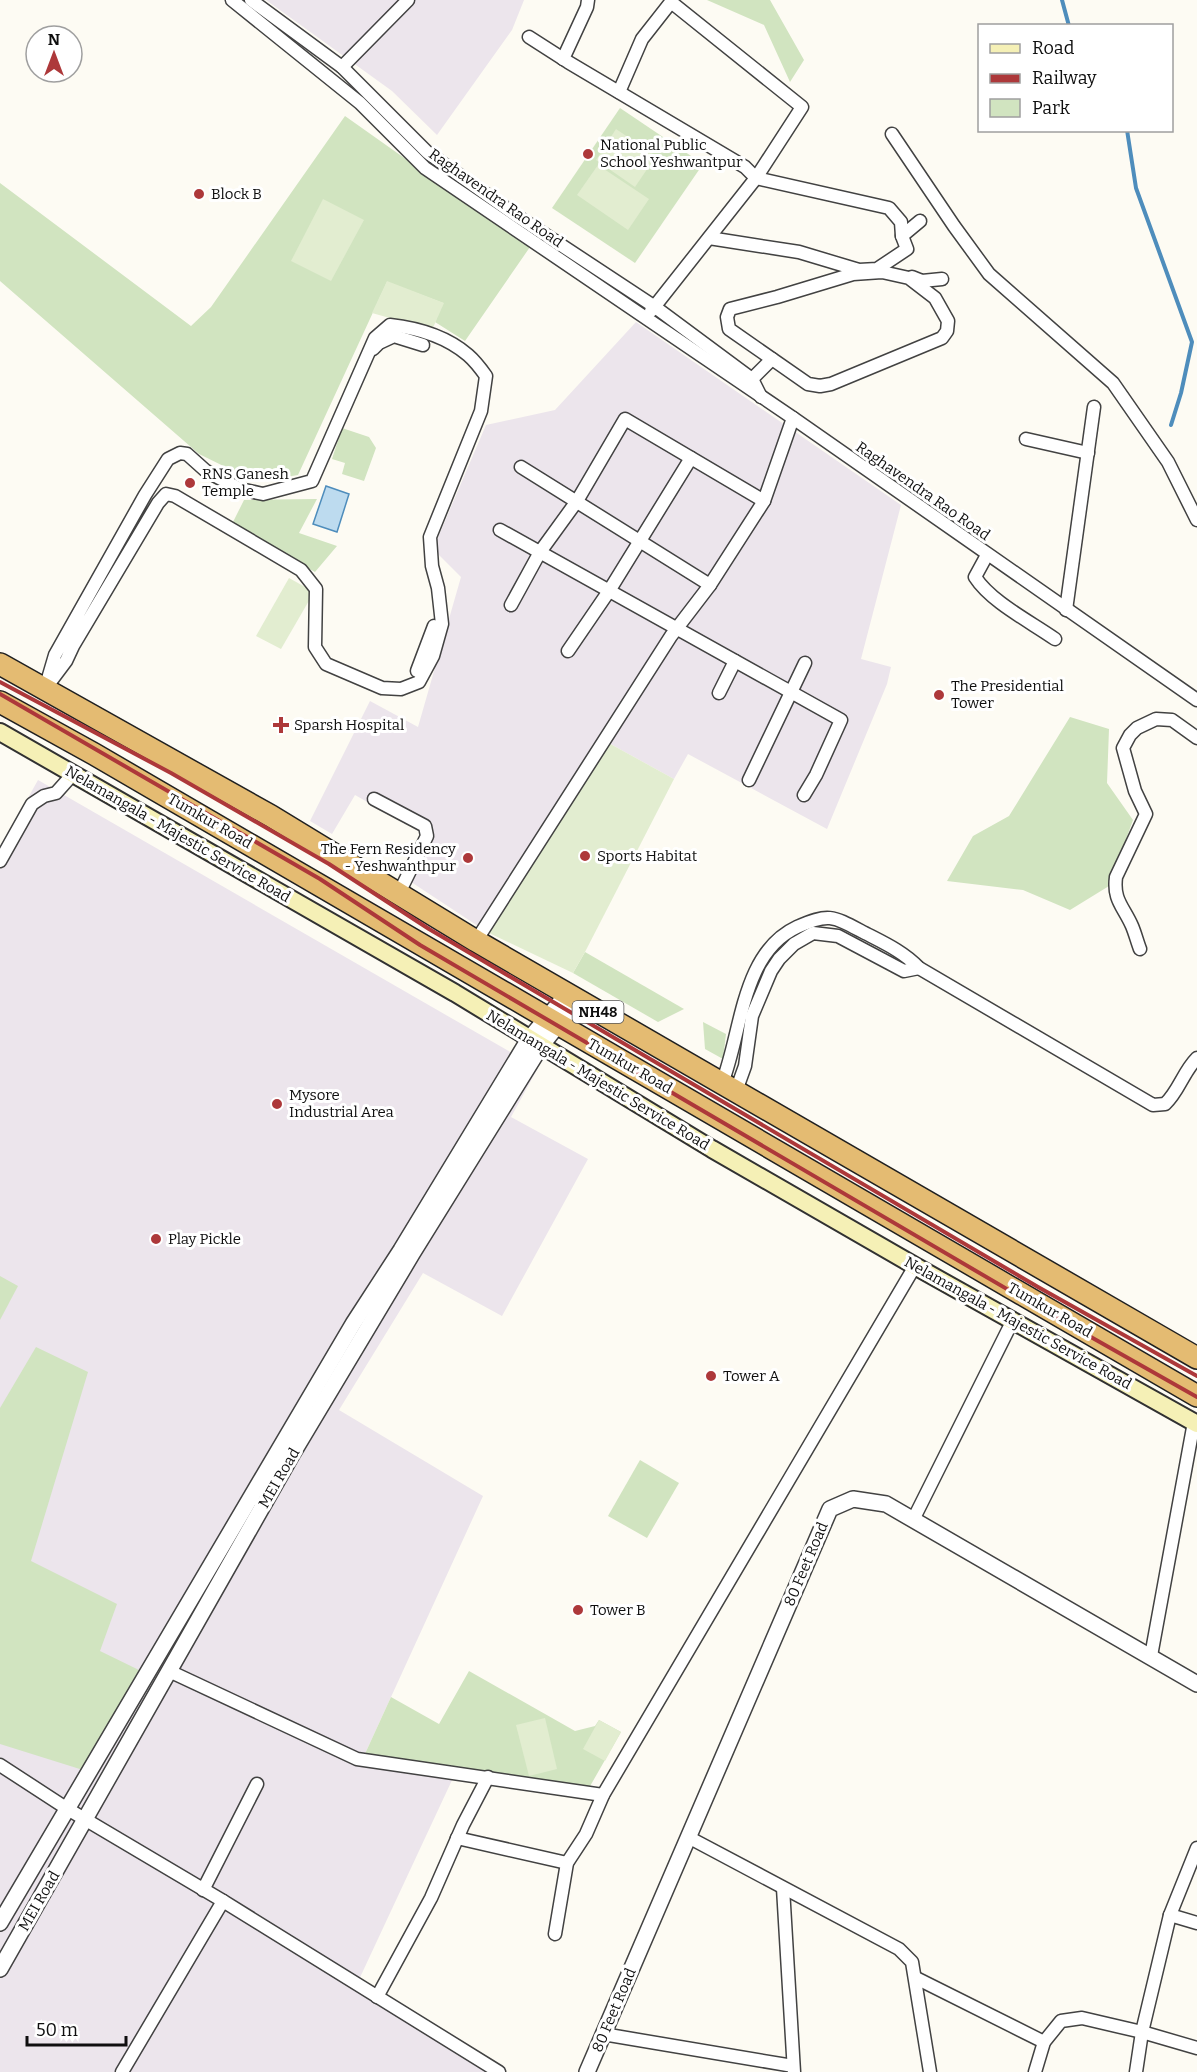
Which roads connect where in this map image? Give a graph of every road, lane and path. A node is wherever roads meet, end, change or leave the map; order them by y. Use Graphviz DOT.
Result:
graph roads {
  1 [pos="232,0"];
  2 [pos="250,0"];
  3 [pos="408,0"];
  4 [pos="588,0"];
  5 [pos="529,37"];
  6 [pos="563,59"];
  7 [pos="342,67"];
  8 [pos="619,92"];
  9 [pos="892,134"];
  10 [pos="756,178"];
  11 [pos="920,221"];
  12 [pos="902,236"];
  13 [pos="709,238"];
  14 [pos="884,264"];
  15 [pos="942,279"];
  16 [pos="655,307"];
  17 [pos="644,318"];
  18 [pos="423,345"];
  19 [pos="368,354"];
  20 [pos="772,359"];
  21 [pos="752,380"];
  22 [pos="761,397"];
  23 [pos="1094,407"];
  24 [pos="793,418"];
  25 [pos="1026,439"];
  26 [pos="1088,453"];
  27 [pos="691,458"];
  28 [pos="521,467"];
  29 [pos="145,495"];
  30 [pos="577,501"];
  31 [pos="764,501"];
  32 [pos="158,503"];
  33 [pos="1197,520"];
  34 [pos="500,530"];
  35 [pos="640,542"];
  36 [pos="540,552"];
  37 [pos="987,555"];
  38 [pos="710,585"];
  39 [pos="609,591"];
  40 [pos="511,605"];
  41 [pos="1066,610"];
  42 [pos="434,624"];
  43 [pos="676,629"];
  44 [pos="1055,639"];
  45 [pos="568,651"];
  46 [pos="735,662"];
  47 [pos="805,663"];
  48 [pos="0,664"];
  49 [pos="412,685"];
  50 [pos="45,689"];
  51 [pos="719,693"];
  52 [pos="792,693"];
  53 [pos="1197,700"];
  54 [pos="0,702"];
  55 [pos="0,732"];
  56 [pos="1197,738"];
  57 [pos="73,774"];
  58 [pos="749,780"];
  59 [pos="804,795"];
  60 [pos="374,799"];
  61 [pos="0,861"];
  62 [pos="399,893"];
  63 [pos="476,941"];
  64 [pos="1140,949"];
  65 [pos="572,997"];
  66 [pos="553,1020"];
  67 [pos="535,1042"];
  68 [pos="1197,1058"];
  69 [pos="729,1087"];
  70 [pos="915,1266"];
  71 [pos="1013,1320"];
  72 [pos="1197,1358"];
  73 [pos="1197,1396"];
  74 [pos="1195,1423"];
  75 [pos="913,1520"];
  76 [pos="1151,1656"];
  77 [pos="169,1671"];
  78 [pos="1197,1684"];
  79 [pos="0,1765"];
  80 [pos="488,1777"];
  81 [pos="257,1784"];
  82 [pos="603,1795"];
  83 [pos="66,1808"];
  84 [pos="86,1820"];
  85 [pos="688,1837"];
  86 [pos="457,1838"];
  87 [pos="1197,1848"];
  88 [pos="567,1863"];
  89 [pos="783,1888"];
  90 [pos="203,1890"];
  91 [pos="223,1901"];
  92 [pos="1170,1916"];
  93 [pos="0,1923"];
  94 [pos="1197,1923"];
  95 [pos="555,1934"];
  96 [pos="0,1970"];
  97 [pos="916,1978"];
  98 [pos="377,1997"];
  99 [pos="1142,2032"];
  100 [pos="603,2034"];
  101 [pos="1044,2042"];
  102 [pos="1197,2048"];
  103 [pos="794,2069"];
  104 [pos="122,2072"];
  105 [pos="499,2072"];
  106 [pos="587,2072"];
  107 [pos="930,2072"];
  108 [pos="1035,2072"];
  109 [pos="1136,2072"];
  1 -- 17 [label="street, Raghavendra Rao Road"];
  2 -- 7 [label="street, Raghavendra Rao Road"];
  3 -- 7 [label="street"];
  4 -- 6 [label="street"];
  5 -- 6 [label="street"];
  6 -- 8 [label="street"];
  7 -- 16 [label="street, Raghavendra Rao Road"];
  8 -- 10 [label="street"];
  8 -- 10 [label="street"];
  9 -- 33 [label="street"];
  10 -- 12 [label="street"];
  10 -- 13 [label="street"];
  11 -- 12 [label="street"];
  12 -- 14 [label="street"];
  13 -- 14 [label="street"];
  13 -- 16 [label="street"];
  14 -- 15 [label="street"];
  16 -- 17 [label="street"];
  16 -- 21 [label="street, Raghavendra Rao Road"];
  17 -- 22 [label="street, Raghavendra Rao Road"];
  18 -- 19 [label="street"];
  19 -- 29 [label="street"];
  19 -- 49 [label="street"];
  20 -- 20 [label="street"];
  20 -- 21 [label="street"];
  21 -- 22 [label="street, Raghavendra Rao Road"];
  22 -- 24 [label="street, Raghavendra Rao Road"];
  23 -- 26 [label="street"];
  24 -- 31 [label="street"];
  24 -- 37 [label="street, Raghavendra Rao Road"];
  25 -- 26 [label="street"];
  26 -- 41 [label="street"];
  27 -- 30 [label="street"];
  27 -- 31 [label="street"];
  27 -- 35 [label="street"];
  28 -- 30 [label="street"];
  29 -- 32 [label="street"];
  29 -- 50 [label="street"];
  30 -- 35 [label="street"];
  30 -- 36 [label="street"];
  31 -- 38 [label="street"];
  32 -- 49 [label="street"];
  32 -- 50 [label="street"];
  34 -- 36 [label="street"];
  35 -- 38 [label="street"];
  35 -- 39 [label="street"];
  36 -- 39 [label="street"];
  36 -- 40 [label="street"];
  37 -- 41 [label="street, Raghavendra Rao Road"];
  37 -- 44 [label="street"];
  38 -- 43 [label="street"];
  39 -- 43 [label="street"];
  39 -- 45 [label="street"];
  41 -- 53 [label="street, Raghavendra Rao Road"];
  42 -- 49 [label="street"];
  43 -- 46 [label="street"];
  43 -- 63 [label="street"];
  46 -- 51 [label="street"];
  46 -- 52 [label="street"];
  47 -- 52 [label="street"];
  48 -- 50 [label="highway, Tumkur Road / NH48"];
  50 -- 62 [label="highway, Tumkur Road / NH48"];
  52 -- 58 [label="street"];
  52 -- 59 [label="street"];
  54 -- 66 [label="highway, Tumkur Road / NH48"];
  55 -- 57 [label="main road, Nelamangala - Majestic Service Road"];
  56 -- 64 [label="street"];
  57 -- 61 [label="street"];
  57 -- 67 [label="main road, Nelamangala - Majestic Service Road"];
  60 -- 62 [label="street"];
  62 -- 63 [label="highway, Tumkur Road / NH48"];
  63 -- 65 [label="highway, Tumkur Road / NH48"];
  65 -- 66 [label="street, MEI Road"];
  65 -- 69 [label="highway, Tumkur Road / NH48"];
  66 -- 67 [label="street, MEI Road"];
  66 -- 73 [label="highway, Tumkur Road / NH48"];
  67 -- 70 [label="main road, Nelamangala - Majestic Service Road"];
  67 -- 77 [label="street, MEI Road"];
  67 -- 83 [label="street, MEI Road"];
  68 -- 69 [label="street"];
  69 -- 72 [label="highway, Tumkur Road / NH48"];
  70 -- 71 [label="main road, Nelamangala - Majestic Service Road"];
  70 -- 82 [label="street"];
  71 -- 74 [label="main road, Nelamangala - Majestic Service Road"];
  71 -- 75 [label="street"];
  74 -- 76 [label="street"];
  75 -- 76 [label="street, 80 Feet Road"];
  75 -- 85 [label="street, 80 Feet Road"];
  76 -- 78 [label="street, 80 Feet Road"];
  77 -- 80 [label="street"];
  77 -- 84 [label="street, MEI Road"];
  79 -- 83 [label="street"];
  80 -- 82 [label="street"];
  80 -- 86 [label="street"];
  81 -- 90 [label="street"];
  82 -- 88 [label="street"];
  83 -- 84 [label="street"];
  83 -- 93 [label="street, MEI Road"];
  84 -- 90 [label="street"];
  84 -- 96 [label="street, MEI Road"];
  85 -- 89 [label="street"];
  85 -- 100 [label="street, 80 Feet Road"];
  86 -- 88 [label="street"];
  86 -- 98 [label="street"];
  87 -- 92 [label="street"];
  88 -- 95 [label="street"];
  89 -- 97 [label="street"];
  89 -- 103 [label="street"];
  90 -- 91 [label="street"];
  91 -- 98 [label="street"];
  91 -- 104 [label="street"];
  92 -- 94 [label="street"];
  92 -- 99 [label="street"];
  97 -- 101 [label="street"];
  97 -- 107 [label="street"];
  98 -- 105 [label="street"];
  99 -- 101 [label="street"];
  99 -- 102 [label="street"];
  99 -- 109 [label="street"];
  100 -- 103 [label="street"];
  100 -- 106 [label="street, 80 Feet Road"];
  101 -- 108 [label="street"];
}
